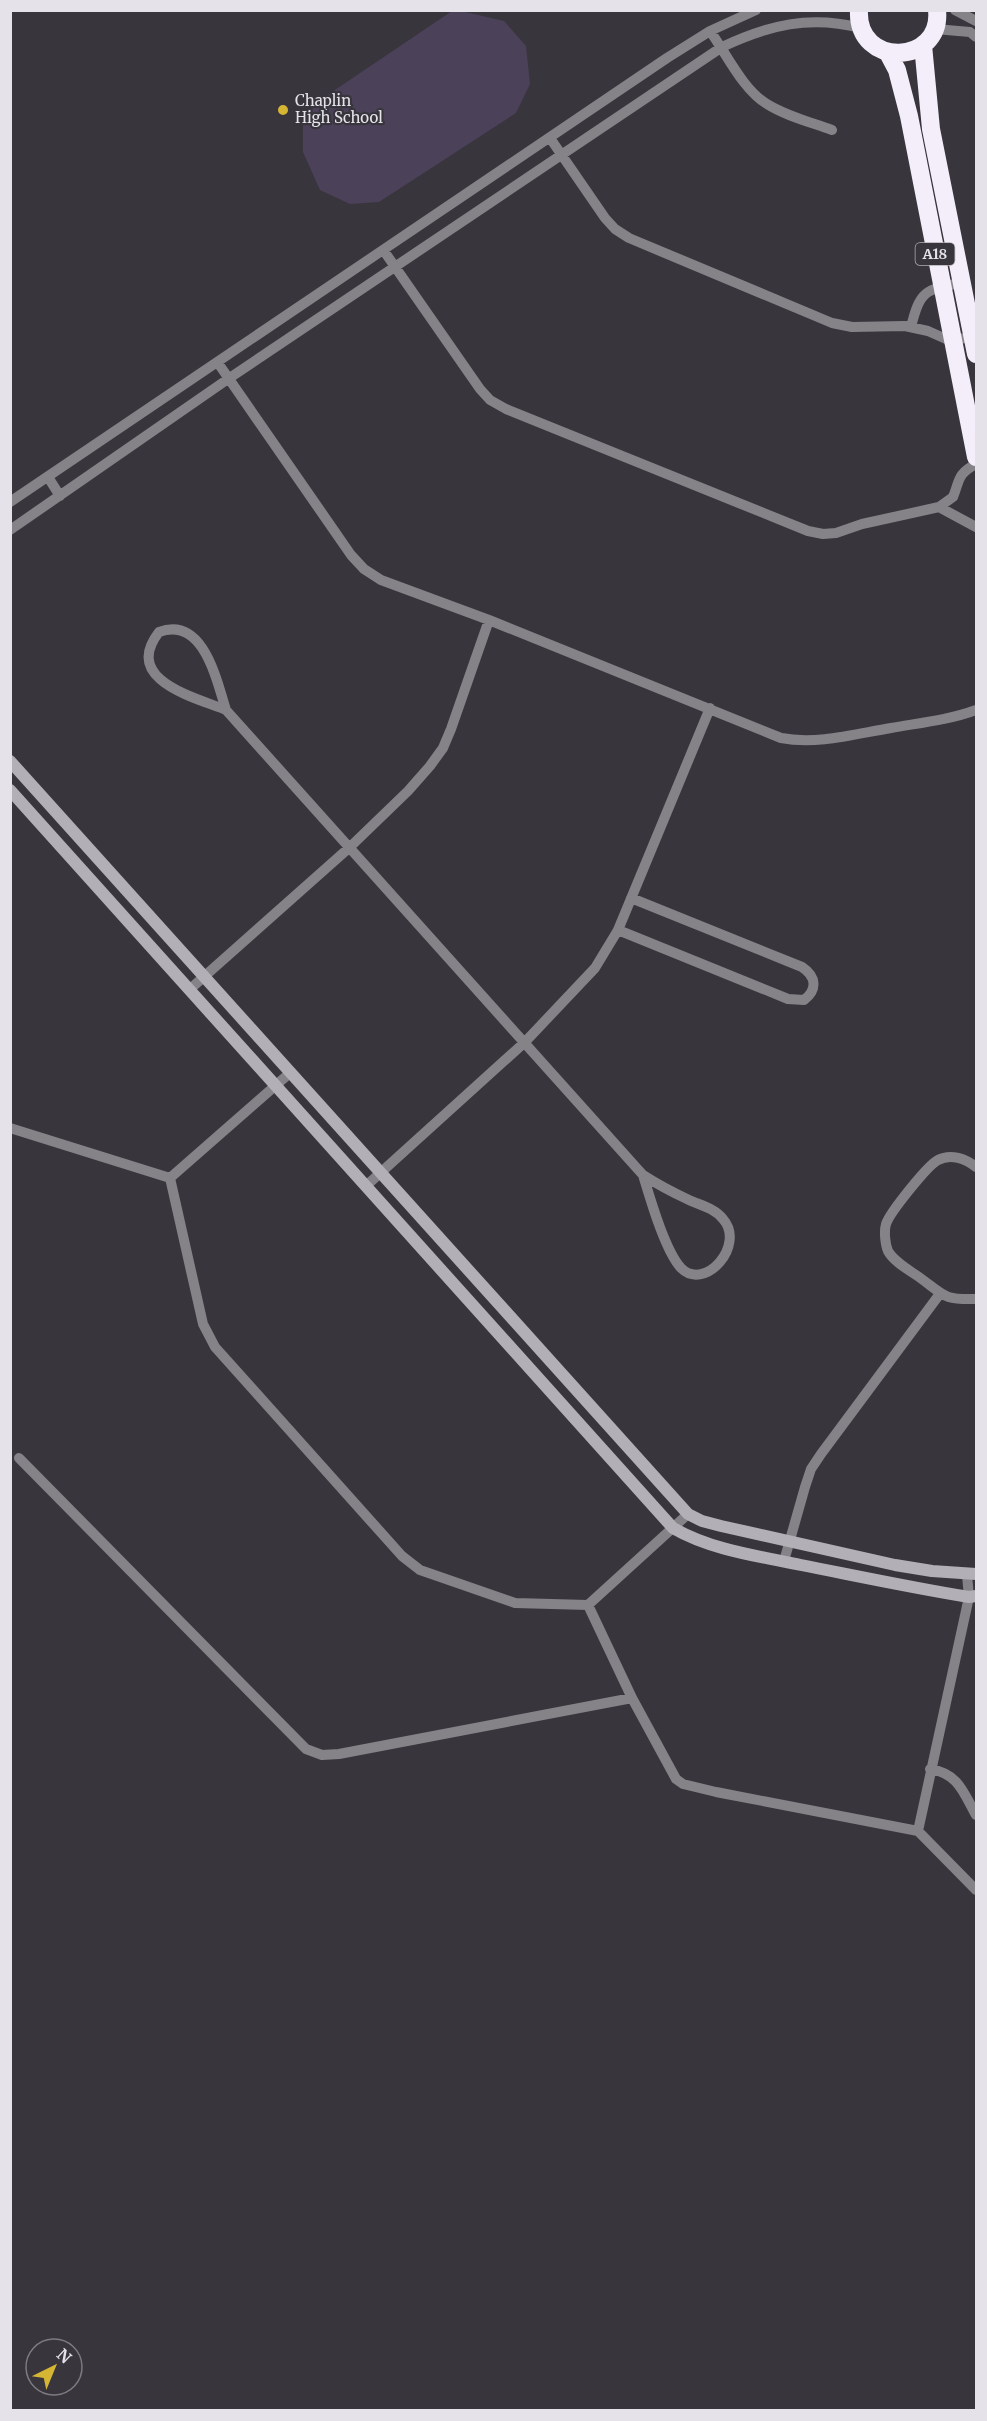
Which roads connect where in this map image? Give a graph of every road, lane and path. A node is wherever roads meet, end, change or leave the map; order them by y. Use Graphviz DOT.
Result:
graph roads {
  1 [pos="756,10"];
  2 [pos="937,10"];
  3 [pos="955,10"];
  4 [pos="860,19"];
  5 [pos="976,21"];
  6 [pos="935,29"];
  7 [pos="711,30"];
  8 [pos="973,34"];
  9 [pos="923,45"];
  10 [pos="722,47"];
  11 [pos="888,53"];
  12 [pos="832,130"];
  13 [pos="550,138"];
  14 [pos="561,155"];
  15 [pos="384,251"];
  16 [pos="395,266"];
  17 [pos="961,283"];
  18 [pos="941,286"];
  19 [pos="911,327"];
  20 [pos="953,339"];
  21 [pos="975,346"];
  22 [pos="218,363"];
  23 [pos="228,379"];
  24 [pos="976,457"];
  25 [pos="976,464"];
  26 [pos="48,477"];
  27 [pos="60,496"];
  28 [pos="10,502"];
  29 [pos="939,507"];
  30 [pos="976,527"];
  31 [pos="10,530"];
  32 [pos="489,620"];
  33 [pos="710,708"];
  34 [pos="226,710"];
  35 [pos="976,711"];
  36 [pos="10,761"];
  37 [pos="10,790"];
  38 [pos="350,847"];
  39 [pos="631,898"];
  40 [pos="618,930"];
  41 [pos="204,977"];
  42 [pos="189,990"];
  43 [pos="525,1042"];
  44 [pos="291,1072"];
  45 [pos="277,1084"];
  46 [pos="10,1128"];
  47 [pos="976,1167"];
  48 [pos="381,1172"];
  49 [pos="643,1175"];
  50 [pos="170,1178"];
  51 [pos="367,1185"];
  52 [pos="939,1295"];
  53 [pos="976,1299"];
  54 [pos="19,1458"];
  55 [pos="688,1514"];
  56 [pos="673,1528"];
  57 [pos="789,1542"];
  58 [pos="784,1561"];
  59 [pos="972,1574"];
  60 [pos="973,1597"];
  61 [pos="588,1605"];
  62 [pos="632,1698"];
  63 [pos="930,1769"];
  64 [pos="976,1815"];
  65 [pos="918,1831"];
  66 [pos="976,1890"];
  1 -- 7 [label="street"];
  2 -- 6 [label="highway"];
  3 -- 5 [label="street"];
  4 -- 10 [label="street"];
  4 -- 11 [label="highway, A18"];
  5 -- 8 [label="street"];
  6 -- 8 [label="street"];
  6 -- 9 [label="highway"];
  7 -- 10 [label="street"];
  7 -- 13 [label="street"];
  9 -- 11 [label="highway"];
  9 -- 17 [label="highway, A18"];
  10 -- 12 [label="street"];
  10 -- 14 [label="street"];
  11 -- 18 [label="highway, A18"];
  13 -- 14 [label="street"];
  13 -- 15 [label="street"];
  14 -- 16 [label="street"];
  14 -- 19 [label="street"];
  15 -- 16 [label="street"];
  15 -- 22 [label="street"];
  16 -- 23 [label="street"];
  16 -- 29 [label="street"];
  17 -- 18 [label="street"];
  17 -- 21 [label="highway, A18"];
  18 -- 19 [label="street"];
  18 -- 20 [label="highway, A18"];
  19 -- 20 [label="street"];
  20 -- 21 [label="street"];
  20 -- 24 [label="highway, A18"];
  22 -- 23 [label="street"];
  22 -- 26 [label="street"];
  23 -- 27 [label="street"];
  23 -- 32 [label="street"];
  25 -- 29 [label="street"];
  26 -- 27 [label="street"];
  26 -- 28 [label="street"];
  27 -- 31 [label="street"];
  29 -- 30 [label="street"];
  32 -- 33 [label="street"];
  32 -- 38 [label="street"];
  33 -- 35 [label="street"];
  33 -- 39 [label="street"];
  34 -- 34 [label="street"];
  34 -- 38 [label="street"];
  36 -- 41 [label="main road"];
  37 -- 42 [label="main road"];
  38 -- 41 [label="street"];
  38 -- 43 [label="street"];
  39 -- 40 [label="street"];
  39 -- 40 [label="street"];
  40 -- 43 [label="street"];
  41 -- 42 [label="street"];
  41 -- 44 [label="main road"];
  42 -- 45 [label="main road"];
  43 -- 48 [label="street"];
  43 -- 49 [label="street"];
  44 -- 45 [label="street"];
  44 -- 48 [label="main road"];
  45 -- 50 [label="street"];
  45 -- 51 [label="main road"];
  46 -- 50 [label="street"];
  47 -- 52 [label="street"];
  48 -- 51 [label="street"];
  48 -- 55 [label="main road"];
  49 -- 49 [label="street"];
  50 -- 61 [label="street"];
  51 -- 56 [label="main road"];
  52 -- 53 [label="street"];
  52 -- 57 [label="street"];
  54 -- 62 [label="street"];
  55 -- 56 [label="street"];
  55 -- 57 [label="main road"];
  56 -- 58 [label="main road"];
  56 -- 61 [label="street"];
  57 -- 58 [label="street"];
  57 -- 59 [label="main road"];
  58 -- 60 [label="main road"];
  59 -- 60 [label="street"];
  60 -- 63 [label="street"];
  61 -- 62 [label="street"];
  62 -- 65 [label="street"];
  63 -- 64 [label="street"];
  63 -- 65 [label="street"];
  65 -- 66 [label="street"];
}
